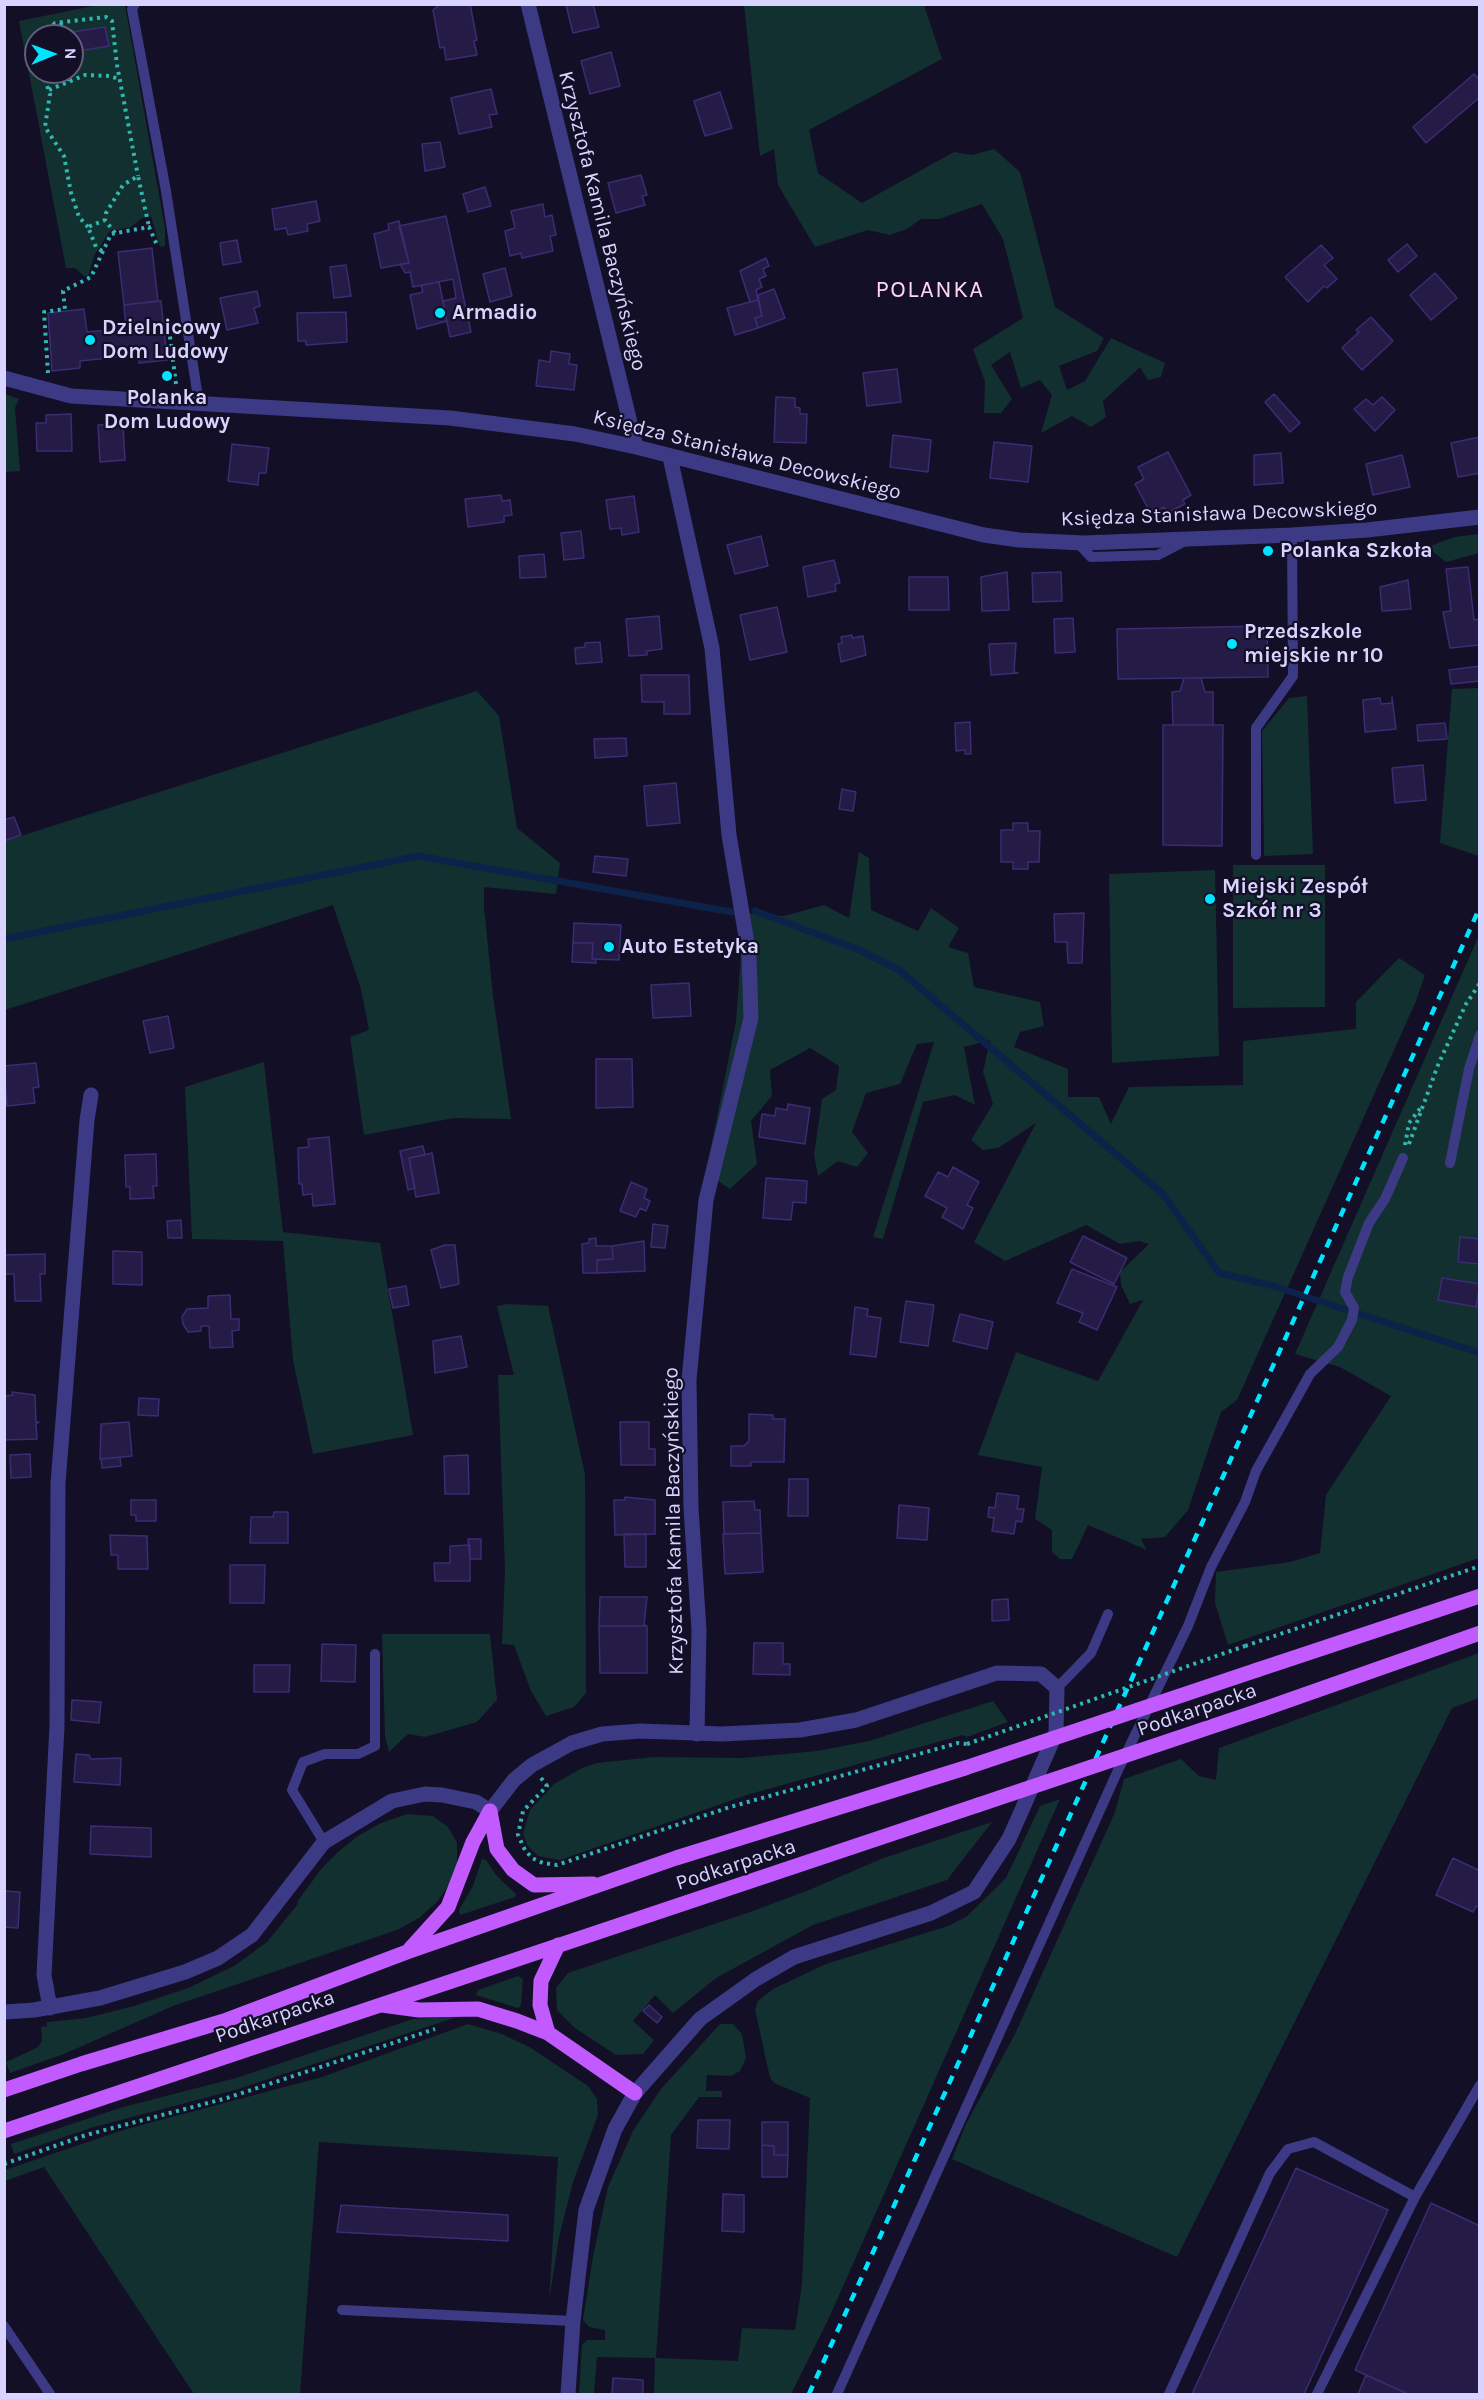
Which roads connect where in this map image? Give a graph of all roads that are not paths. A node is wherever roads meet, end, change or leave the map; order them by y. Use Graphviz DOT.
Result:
graph roads {
  1 [pos="135,4"];
  2 [pos="528,4"];
  3 [pos="4,378"];
  4 [pos="200,404"];
  5 [pos="636,447"];
  6 [pos="670,457"];
  7 [pos="1479,517"];
  8 [pos="1292,535"];
  9 [pos="1256,855"];
  10 [pos="1479,1035"];
  11 [pos="91,1095"];
  12 [pos="1403,1158"];
  13 [pos="1450,1163"];
  14 [pos="1479,1596"];
  15 [pos="1108,1614"];
  16 [pos="1479,1633"];
  17 [pos="375,1654"];
  18 [pos="1057,1688"];
  19 [pos="697,1734"];
  20 [pos="490,1810"];
  21 [pos="324,1842"];
  22 [pos="611,1882"];
  23 [pos="558,1945"];
  24 [pos="407,1952"];
  25 [pos="379,2004"];
  26 [pos="50,2008"];
  27 [pos="5,2012"];
  28 [pos="548,2033"];
  29 [pos="1479,2085"];
  30 [pos="4,2091"];
  31 [pos="634,2092"];
  32 [pos="4,2131"];
  33 [pos="1414,2197"];
  34 [pos="342,2310"];
  35 [pos="573,2320"];
  36 [pos="4,2326"];
  37 [pos="50,2394"];
  38 [pos="568,2394"];
  39 [pos="837,2394"];
  40 [pos="1169,2394"];
  41 [pos="1317,2394"];
  1 -- 4 [label="lane"];
  2 -- 5 [label="street, Krzysztofa Kamila Baczyńskiego"];
  3 -- 4 [label="street, Księdza Stanisława Decowskiego"];
  4 -- 5 [label="street, Księdza Stanisława Decowskiego"];
  5 -- 6 [label="street, Księdza Stanisława Decowskiego"];
  6 -- 8 [label="street, Księdza Stanisława Decowskiego"];
  6 -- 19 [label="street, Krzysztofa Kamila Baczyńskiego"];
  7 -- 8 [label="street, Księdza Stanisława Decowskiego"];
  8 -- 9 [label="lane"];
  10 -- 13 [label="lane"];
  11 -- 26 [label="street"];
  12 -- 39 [label="lane"];
  14 -- 22 [label="main road, Podkarpacka, bridge"];
  15 -- 18 [label="lane"];
  16 -- 23 [label="main road, Podkarpacka, bridge"];
  17 -- 21 [label="lane"];
  18 -- 19 [label="street"];
  18 -- 31 [label="street"];
  19 -- 20 [label="street"];
  20 -- 21 [label="street"];
  20 -- 22 [label="main road"];
  20 -- 24 [label="main road"];
  21 -- 26 [label="street"];
  22 -- 24 [label="main road, Podkarpacka"];
  23 -- 25 [label="main road, Podkarpacka"];
  23 -- 28 [label="main road"];
  24 -- 30 [label="main road, Podkarpacka"];
  25 -- 28 [label="main road"];
  25 -- 32 [label="main road, Podkarpacka"];
  26 -- 27 [label="street"];
  28 -- 31 [label="main road"];
  29 -- 33 [label="lane"];
  31 -- 35 [label="street"];
  33 -- 40 [label="lane"];
  33 -- 41 [label="lane"];
  34 -- 35 [label="lane"];
  35 -- 38 [label="street"];
  36 -- 37 [label="lane"];
}
